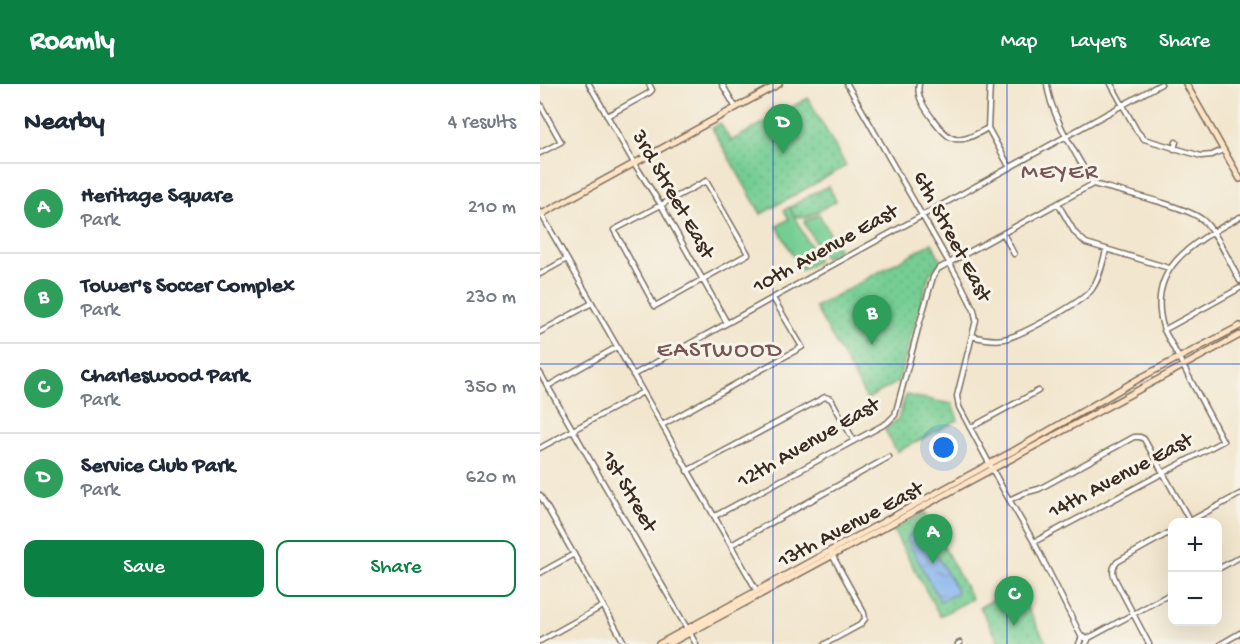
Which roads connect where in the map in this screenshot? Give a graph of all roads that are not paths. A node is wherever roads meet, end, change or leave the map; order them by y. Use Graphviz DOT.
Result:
graph roads {
  1 [pos="589,84"];
  2 [pos="650,84"];
  3 [pos="722,84"];
  4 [pos="778,84"];
  5 [pos="847,84"];
  6 [pos="990,84"];
  7 [pos="1047,84"];
  8 [pos="1111,84"];
  9 [pos="1161,84"];
  10 [pos="1186,84"];
  11 [pos="919,85"];
  12 [pos="540,104"];
  13 [pos="1122,105"];
  14 [pos="736,108"];
  15 [pos="607,116"];
  16 [pos="987,128"];
  17 [pos="1066,137"];
  18 [pos="1176,142"];
  19 [pos="1174,149"];
  20 [pos="1223,150"];
  21 [pos="540,153"];
  22 [pos="634,163"];
  23 [pos="1010,168"];
  24 [pos="1240,179"];
  25 [pos="1093,184"];
  26 [pos="1058,204"];
  27 [pos="661,205"];
  28 [pos="540,214"];
  29 [pos="922,216"];
  30 [pos="1240,217"];
  31 [pos="1003,233"];
  32 [pos="1212,233"];
  33 [pos="1106,250"];
  34 [pos="1014,254"];
  35 [pos="567,259"];
  36 [pos="949,263"];
  37 [pos="1169,268"];
  38 [pos="540,274"];
  39 [pos="702,279"];
  40 [pos="1240,281"];
  41 [pos="1240,288"];
  42 [pos="773,298"];
  43 [pos="592,303"];
  44 [pos="727,323"];
  45 [pos="1240,326"];
  46 [pos="1164,330"];
  47 [pos="540,332"];
  48 [pos="1240,335"];
  49 [pos="972,336"];
  50 [pos="617,347"];
  51 [pos="1179,358"];
  52 [pos="1182,366"];
  53 [pos="540,373"];
  54 [pos="633,375"];
  55 [pos="548,386"];
  56 [pos="1038,391"];
  57 [pos="643,392"];
  58 [pos="662,425"];
  59 [pos="970,428"];
  60 [pos="573,430"];
  61 [pos="854,441"];
  62 [pos="540,448"];
  63 [pos="889,457"];
  64 [pos="991,466"];
  65 [pos="687,471"];
  66 [pos="1162,473"];
  67 [pos="1240,494"];
  68 [pos="540,495"];
  69 [pos="1009,500"];
  70 [pos="542,503"];
  71 [pos="715,516"];
  72 [pos="1187,518"];
  73 [pos="1196,518"];
  74 [pos="1168,534"];
  75 [pos="1034,542"];
  76 [pos="731,545"];
  77 [pos="831,552"];
  78 [pos="574,554"];
  79 [pos="1240,557"];
  80 [pos="1222,567"];
  81 [pos="540,573"];
  82 [pos="757,592"];
  83 [pos="1168,596"];
  84 [pos="603,606"];
  85 [pos="1133,615"];
  86 [pos="688,630"];
  87 [pos="1240,633"];
  88 [pos="540,641"];
  89 [pos="1083,642"];
  90 [pos="625,644"];
  91 [pos="658,644"];
  92 [pos="669,644"];
  93 [pos="696,644"];
  94 [pos="825,644"];
  95 [pos="1149,644"];
  96 [pos="1221,644"];
  1 -- 15 [label="street, 3rd Street East"];
  2 -- 15 [label="street"];
  3 -- 14 [label="street"];
  4 -- 14 [label="main road"];
  5 -- 29 [label="street, 6th Street East"];
  6 -- 16 [label="street"];
  7 -- 17 [label="street"];
  8 -- 13 [label="street"];
  9 -- 13 [label="street, 10th Avenue East"];
  10 -- 20 [label="main road"];
  11 -- 16 [label="street"];
  12 -- 21 [label="street"];
  13 -- 17 [label="street, 10th Avenue East"];
  13 -- 19 [label="street"];
  14 -- 22 [label="main road"];
  15 -- 22 [label="street, 3rd Street East"];
  16 -- 23 [label="street"];
  17 -- 23 [label="street, 10th Avenue East"];
  17 -- 25 [label="street"];
  18 -- 19 [label="street"];
  19 -- 20 [label="street"];
  20 -- 24 [label="main road"];
  22 -- 27 [label="street, 3rd Street East"];
  22 -- 28 [label="main road"];
  23 -- 29 [label="street, 10th Avenue East"];
  25 -- 26 [label="street, 12th Avenue East"];
  25 -- 32 [label="street"];
  26 -- 31 [label="street, 12th Avenue East"];
  26 -- 33 [label="street"];
  27 -- 39 [label="street, 3rd Street East"];
  27 -- 39 [label="street"];
  27 -- 39 [label="street"];
  28 -- 35 [label="street"];
  29 -- 36 [label="street, 6th Street East"];
  29 -- 42 [label="street, 10th Avenue East"];
  30 -- 32 [label="street"];
  31 -- 34 [label="street"];
  31 -- 36 [label="street, 12th Avenue East"];
  32 -- 37 [label="street"];
  32 -- 40 [label="street"];
  33 -- 37 [label="street"];
  33 -- 49 [label="street"];
  35 -- 38 [label="street"];
  35 -- 43 [label="street"];
  36 -- 49 [label="street, 6th Street East"];
  36 -- 61 [label="street, 12th Avenue East"];
  37 -- 46 [label="street"];
  39 -- 44 [label="street, 3rd Street East"];
  41 -- 46 [label="street"];
  42 -- 44 [label="street, 10th Avenue East"];
  42 -- 58 [label="street"];
  43 -- 47 [label="street"];
  43 -- 50 [label="street"];
  44 -- 54 [label="street, 10th Avenue East"];
  45 -- 51 [label="main road, 13th Avenue East"];
  46 -- 51 [label="street"];
  48 -- 52 [label="main road, 13th Avenue East"];
  49 -- 59 [label="street, 6th Street East"];
  50 -- 54 [label="street"];
  50 -- 55 [label="street"];
  51 -- 52 [label="street"];
  51 -- 64 [label="main road, 13th Avenue East"];
  52 -- 64 [label="main road, 13th Avenue East"];
  52 -- 66 [label="street, 14th Avenue East"];
  53 -- 55 [label="street, 1st Street"];
  54 -- 57 [label="street"];
  55 -- 60 [label="street, 1st Street"];
  56 -- 59 [label="street"];
  57 -- 58 [label="street"];
  57 -- 60 [label="street"];
  58 -- 65 [label="street"];
  59 -- 64 [label="street, 6th Street East"];
  60 -- 62 [label="street"];
  60 -- 86 [label="street, 1st Street"];
  61 -- 65 [label="street"];
  61 -- 71 [label="street, 12th Avenue East"];
  63 -- 76 [label="street"];
  64 -- 69 [label="street, 6th Street East"];
  64 -- 77 [label="main road, 13th Avenue East"];
  65 -- 71 [label="street"];
  66 -- 69 [label="street"];
  66 -- 72 [label="street"];
  66 -- 75 [label="street, 14th Avenue East"];
  67 -- 73 [label="street"];
  68 -- 70 [label="street"];
  69 -- 75 [label="street, 6th Street East"];
  70 -- 78 [label="street"];
  71 -- 76 [label="street"];
  74 -- 85 [label="street"];
  75 -- 89 [label="street, 6th Street East"];
  76 -- 82 [label="street"];
  77 -- 82 [label="main road, 13th Avenue East"];
  77 -- 94 [label="street"];
  78 -- 81 [label="street"];
  78 -- 84 [label="street"];
  79 -- 80 [label="street"];
  82 -- 86 [label="main road, 13th Avenue East"];
  83 -- 85 [label="street"];
  84 -- 88 [label="street"];
  84 -- 90 [label="street"];
  85 -- 89 [label="street"];
  85 -- 95 [label="street"];
  86 -- 91 [label="main road"];
  86 -- 92 [label="main road, 13th Avenue East"];
  86 -- 93 [label="street, 1st Street"];
  87 -- 96 [label="street"];
}
